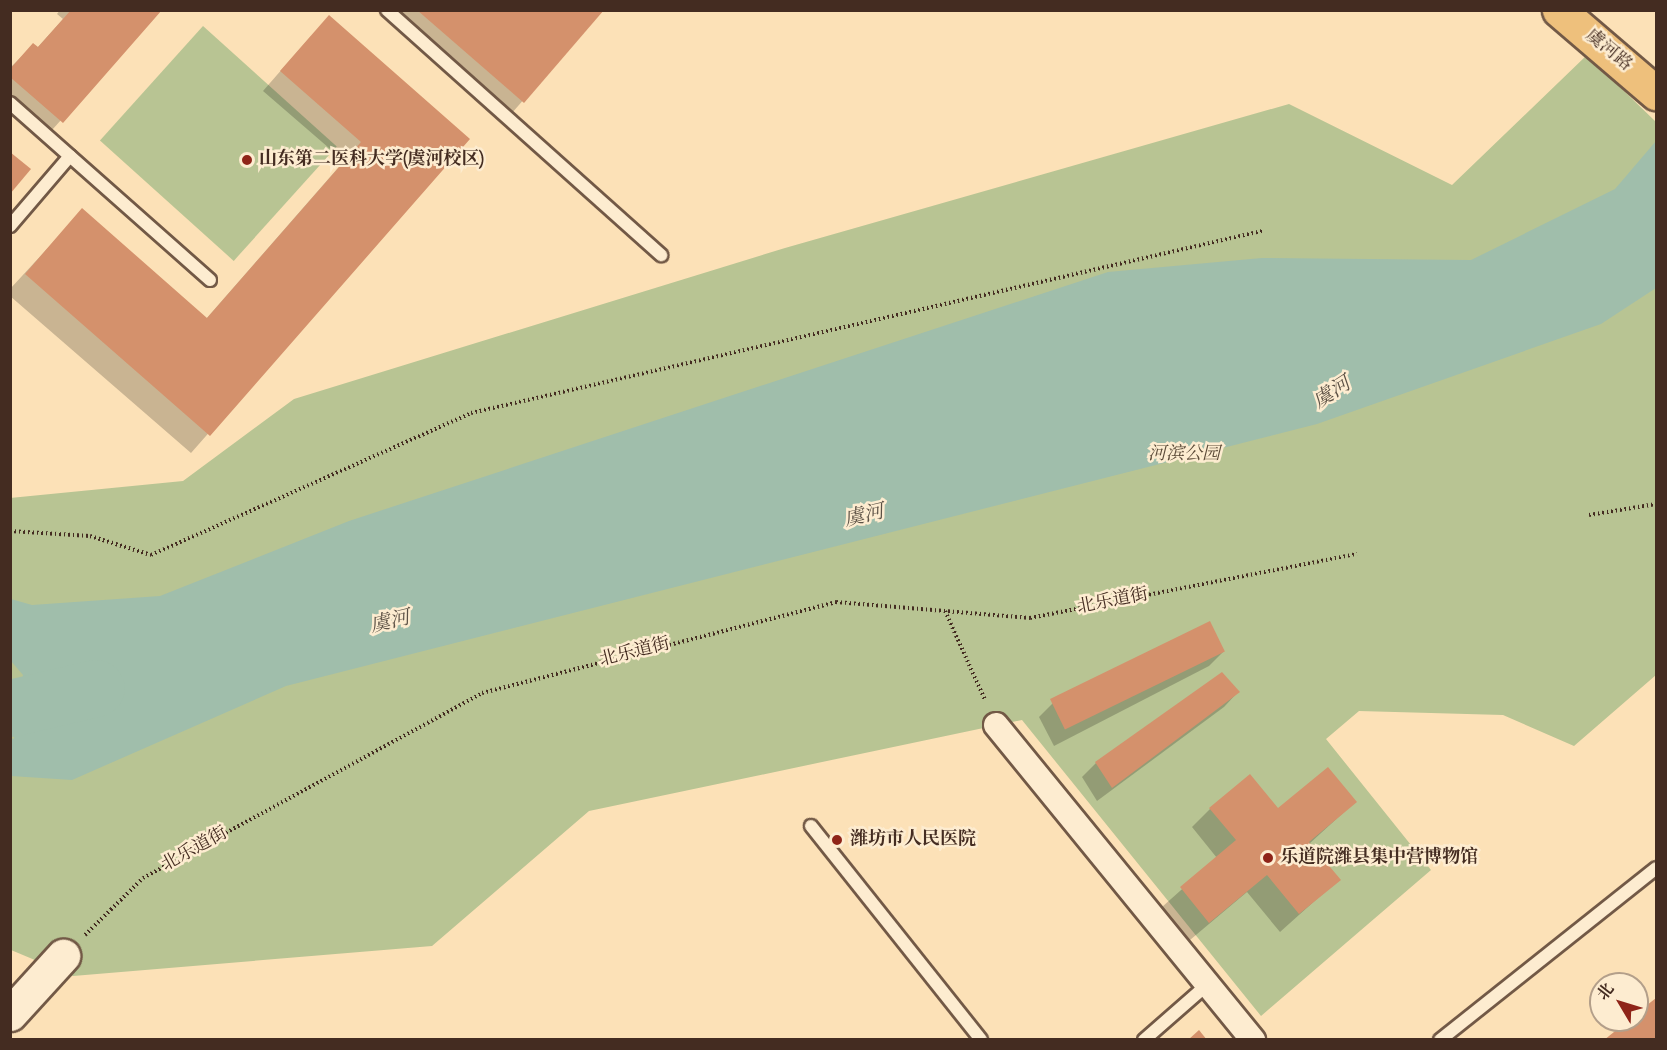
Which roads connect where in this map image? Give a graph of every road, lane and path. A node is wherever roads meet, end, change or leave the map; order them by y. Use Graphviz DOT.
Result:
graph roads {
  1 [pos="387,10"];
  2 [pos="1559,10"];
  3 [pos="1656,93"];
  4 [pos="10,103"];
  5 [pos="70,156"];
  6 [pos="10,226"];
  7 [pos="1262,231"];
  8 [pos="661,255"];
  9 [pos="210,280"];
  10 [pos="1656,504"];
  11 [pos="1589,515"];
  12 [pos="10,531"];
  13 [pos="1357,554"];
  14 [pos="944,611"];
  15 [pos="996,725"];
  16 [pos="811,826"];
  17 [pos="1656,868"];
  18 [pos="63,957"];
  19 [pos="1208,984"];
  20 [pos="10,1014"];
  21 [pos="981,1040"];
  22 [pos="1144,1040"];
  23 [pos="1253,1040"];
  24 [pos="1440,1040"];
  1 -- 8 [label="lane"];
  2 -- 3 [label="main road, 虞河路"];
  4 -- 5 [label="lane"];
  5 -- 6 [label="lane"];
  5 -- 9 [label="lane"];
  7 -- 12 [label="path"];
  10 -- 11 [label="path"];
  13 -- 14 [label="path, 北乐道街"];
  14 -- 15 [label="path"];
  14 -- 18 [label="path, 北乐道街"];
  15 -- 19 [label="street"];
  16 -- 21 [label="lane"];
  17 -- 24 [label="lane"];
  18 -- 20 [label="street"];
  19 -- 22 [label="lane"];
  19 -- 23 [label="street"];
}
